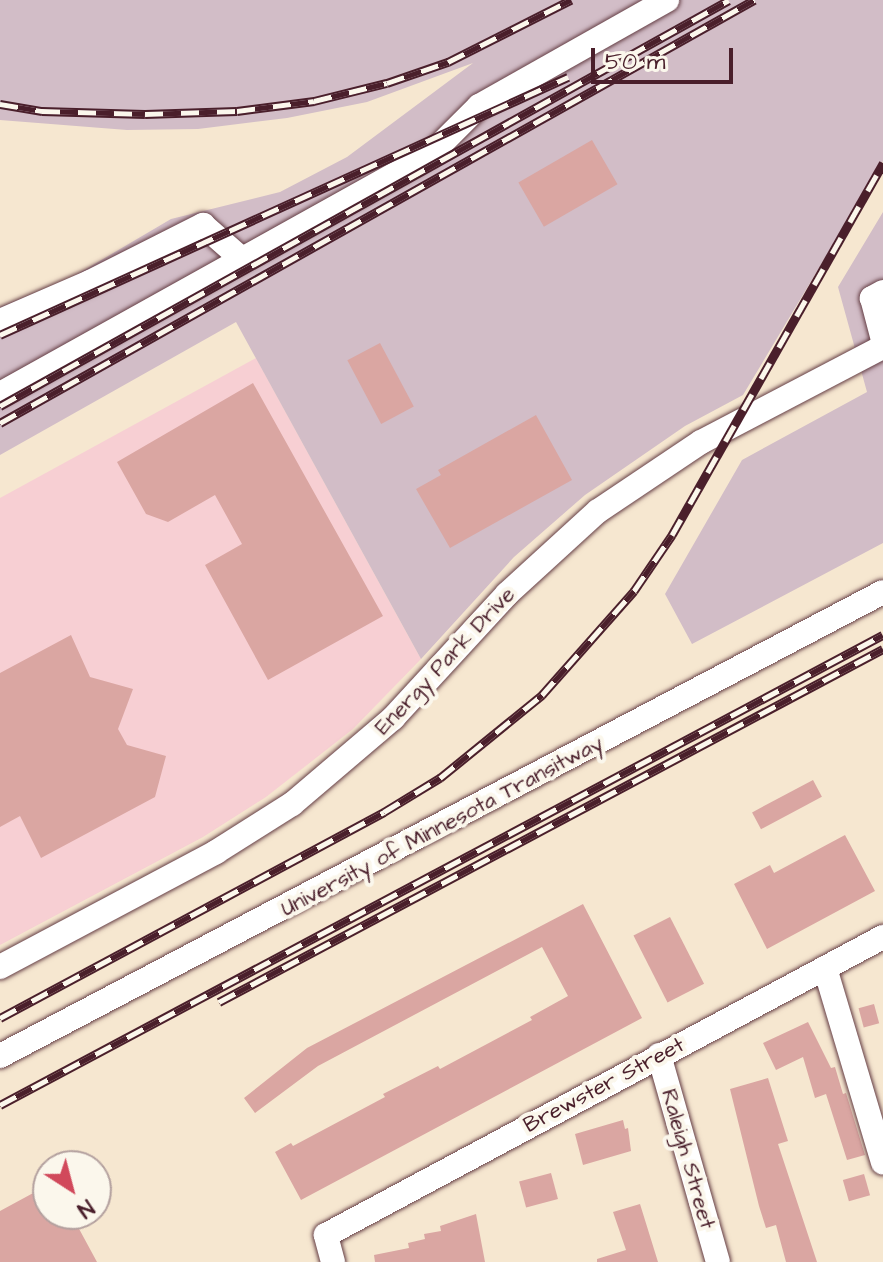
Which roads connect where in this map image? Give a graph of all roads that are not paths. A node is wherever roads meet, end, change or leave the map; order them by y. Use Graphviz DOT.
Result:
graph roads {
  1 [pos="667,0"];
  2 [pos="242,259"];
  3 [pos="883,292"];
  4 [pos="0,321"];
  5 [pos="883,340"];
  6 [pos="883,347"];
  7 [pos="0,394"];
  8 [pos="883,592"];
  9 [pos="883,937"];
  10 [pos="0,967"];
  11 [pos="825,968"];
  12 [pos="659,1055"];
  13 [pos="0,1056"];
  14 [pos="883,1163"];
  15 [pos="333,1262"];
  16 [pos="718,1262"];
  1 -- 2 [label="street"];
  2 -- 4 [label="street"];
  2 -- 7 [label="street"];
  3 -- 5 [label="street"];
  6 -- 10 [label="street, Energy Park Drive"];
  8 -- 13 [label="street, University of Minnesota Transitway"];
  9 -- 11 [label="street, Brewster Street"];
  11 -- 12 [label="street, Brewster Street"];
  11 -- 14 [label="street"];
  12 -- 15 [label="street, Brewster Street"];
  12 -- 16 [label="street, Raleigh Street"];
}
